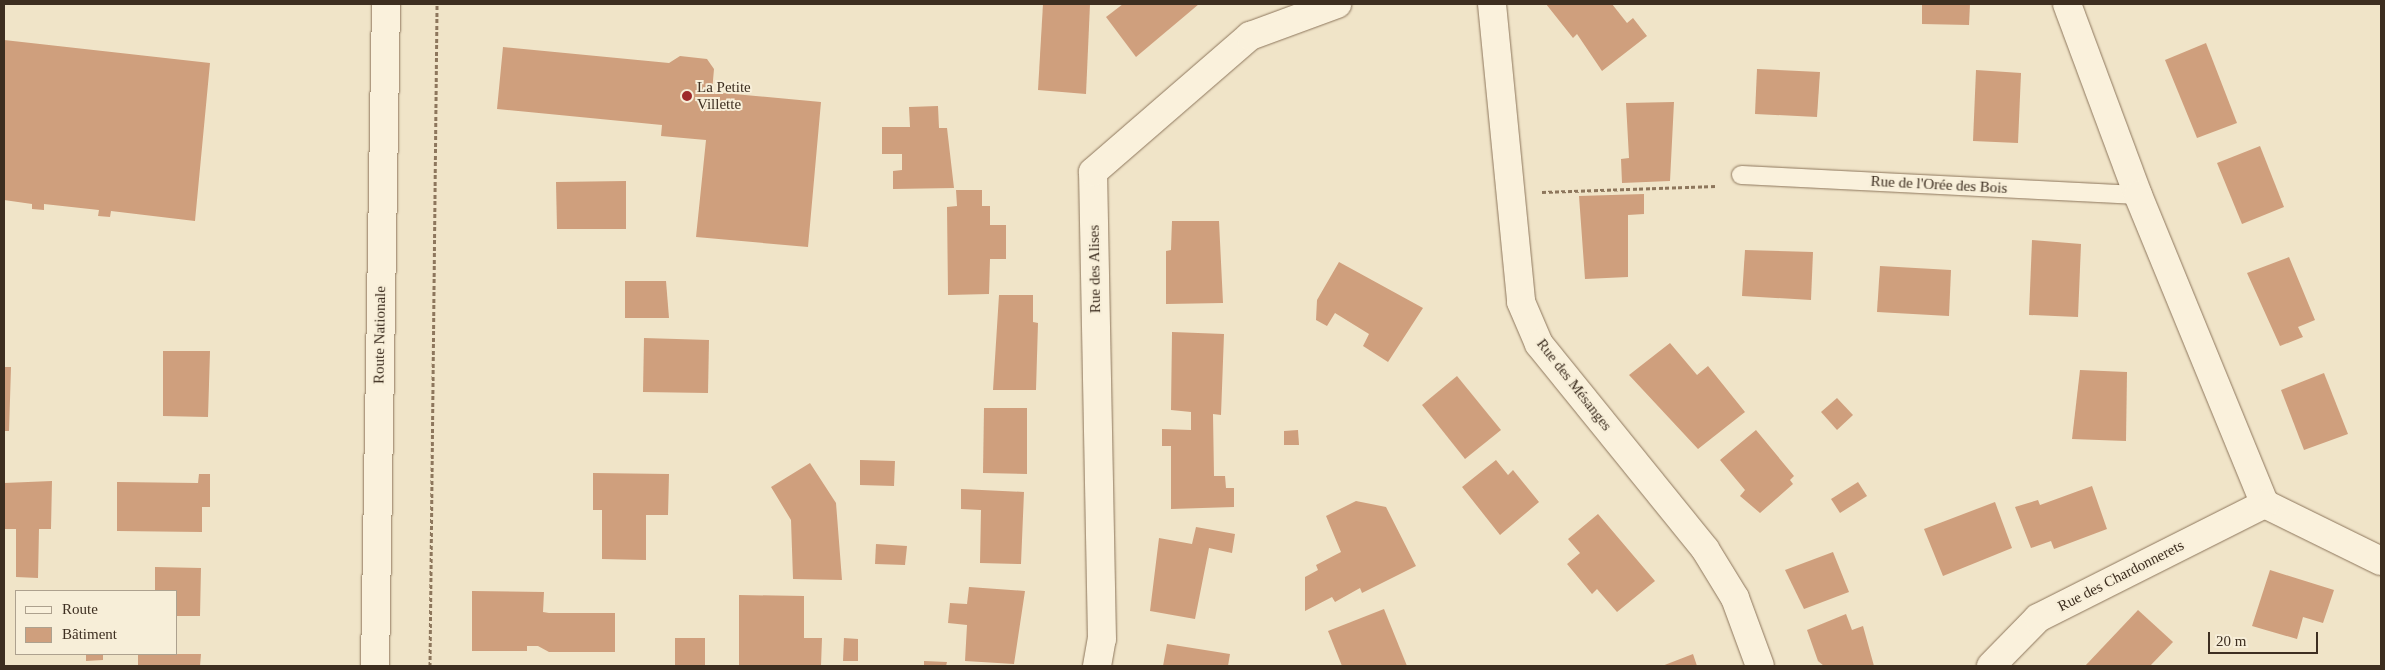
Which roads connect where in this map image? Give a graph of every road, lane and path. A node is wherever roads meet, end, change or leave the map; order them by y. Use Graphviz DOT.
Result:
graph roads {
  1 [pos="386,4"];
  2 [pos="437,4"];
  3 [pos="1337,4"];
  4 [pos="1492,4"];
  5 [pos="2067,4"];
  6 [pos="1741,175"];
  7 [pos="1508,193"];
  8 [pos="2138,195"];
  9 [pos="2265,504"];
  10 [pos="2381,561"];
  11 [pos="375,666"];
  12 [pos="430,666"];
  13 [pos="1097,666"];
  14 [pos="1760,666"];
  15 [pos="1991,666"];
  1 -- 11 [label="street, Route Nationale"];
  2 -- 12 [label="path"];
  3 -- 13 [label="street, Rue des Alises"];
  4 -- 7 [label="street, Rue des Mésanges"];
  5 -- 8 [label="street"];
  6 -- 7 [label="path"];
  6 -- 8 [label="lane, Rue de l'Orée des Bois"];
  7 -- 14 [label="street, Rue des Mésanges"];
  8 -- 9 [label="street"];
  9 -- 10 [label="street"];
  9 -- 15 [label="street, Rue des Chardonnerets"];
}
